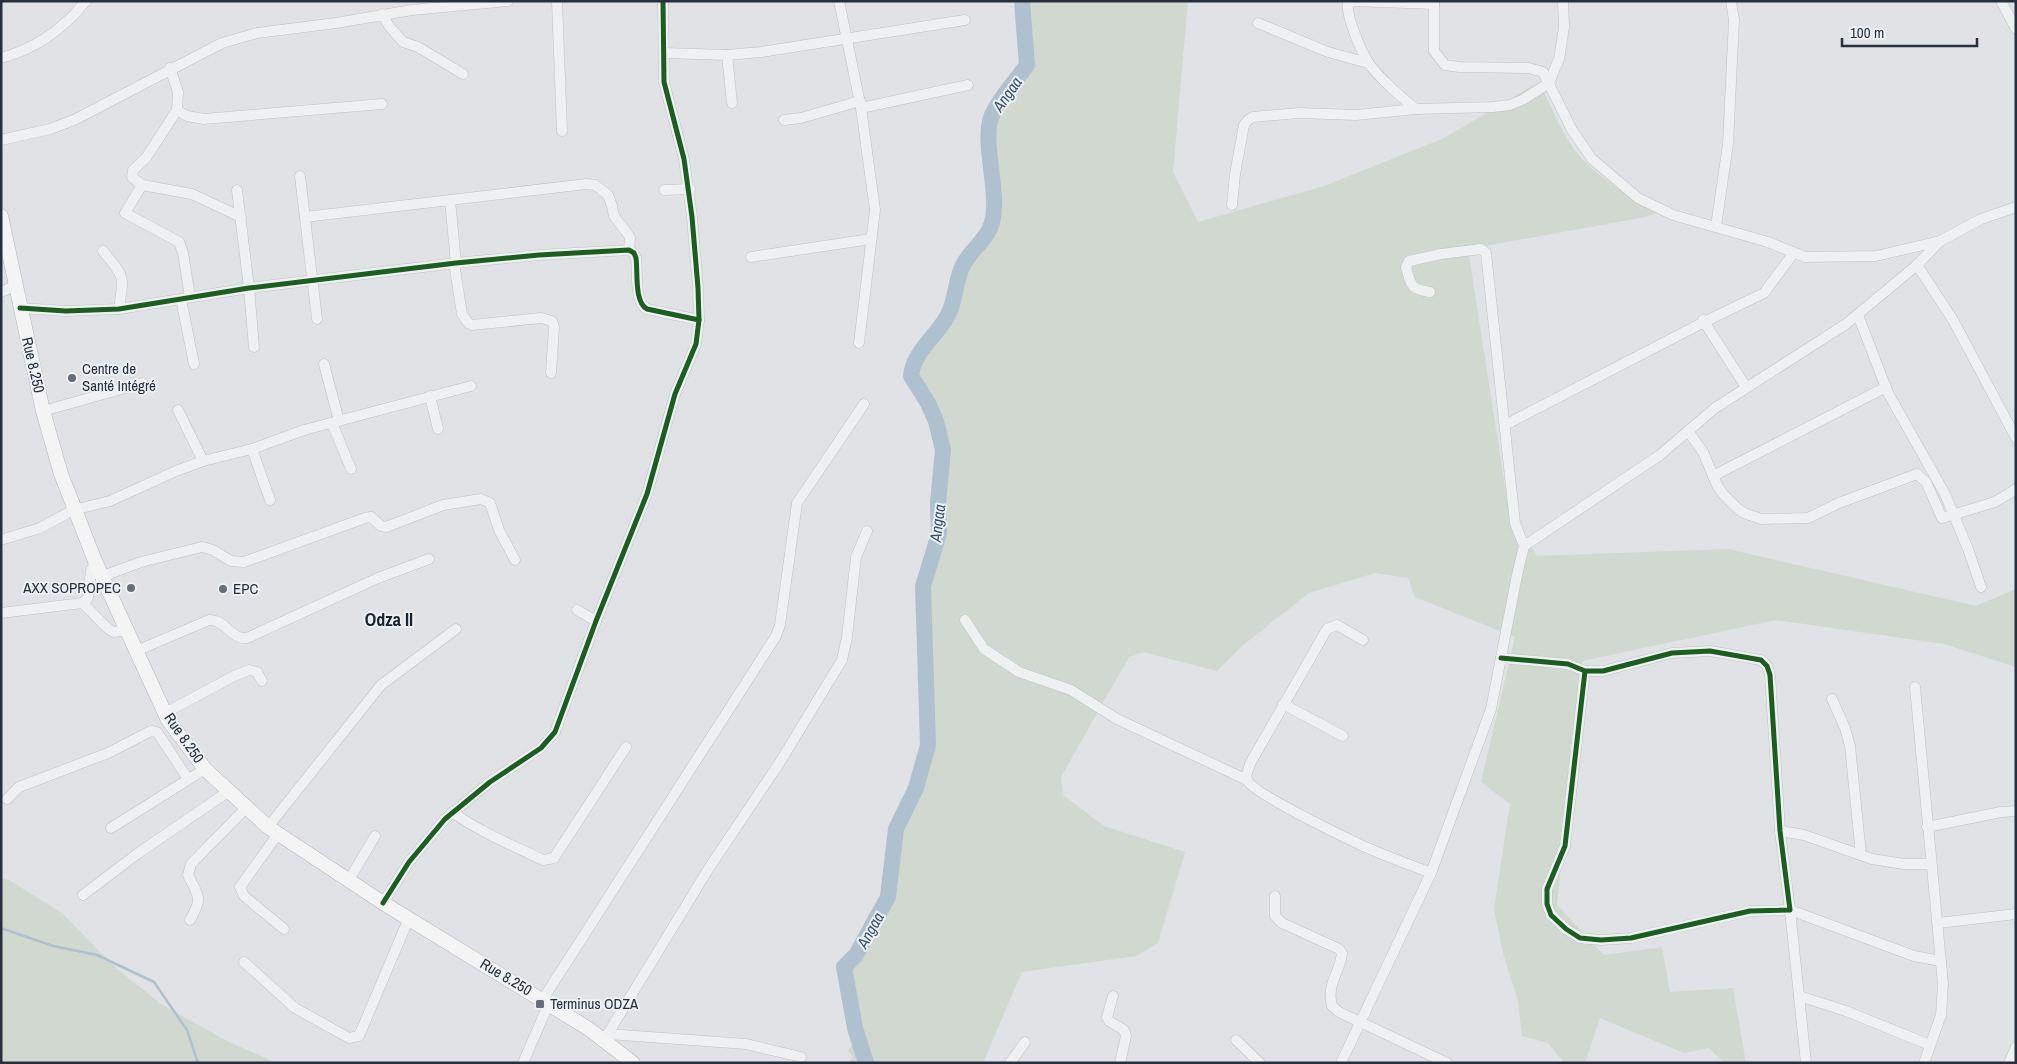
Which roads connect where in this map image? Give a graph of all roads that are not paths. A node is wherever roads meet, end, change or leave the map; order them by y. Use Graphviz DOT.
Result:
graph roads {
  1 [pos="86,1"];
  2 [pos="508,1"];
  3 [pos="557,1"];
  4 [pos="663,1"];
  5 [pos="839,1"];
  6 [pos="1563,1"];
  7 [pos="1731,1"];
  8 [pos="2001,1"];
  9 [pos="1434,3"];
  10 [pos="382,14"];
  11 [pos="965,20"];
  12 [pos="1258,23"];
  13 [pos="2016,29"];
  14 [pos="846,38"];
  15 [pos="664,53"];
  16 [pos="727,55"];
  17 [pos="1,58"];
  18 [pos="1368,63"];
  19 [pos="170,68"];
  20 [pos="463,74"];
  21 [pos="1549,83"];
  22 [pos="968,85"];
  23 [pos="732,103"];
  24 [pos="382,104"];
  25 [pos="860,104"];
  26 [pos="1416,109"];
  27 [pos="177,110"];
  28 [pos="784,120"];
  29 [pos="562,131"];
  30 [pos="1,140"];
  31 [pos="300,176"];
  32 [pos="142,185"];
  33 [pos="690,189"];
  34 [pos="237,190"];
  35 [pos="664,190"];
  36 [pos="450,200"];
  37 [pos="1232,205"];
  38 [pos="2016,207"];
  39 [pos="1,216"];
  40 [pos="241,217"];
  41 [pos="305,217"];
  42 [pos="1716,226"];
  43 [pos="871,239"];
  44 [pos="1940,241"];
  45 [pos="630,250"];
  46 [pos="103,252"];
  47 [pos="1793,254"];
  48 [pos="750,256"];
  49 [pos="455,263"];
  50 [pos="1917,265"];
  51 [pos="312,281"];
  52 [pos="16,285"];
  53 [pos="249,288"];
  54 [pos="1,292"];
  55 [pos="1430,292"];
  56 [pos="185,298"];
  57 [pos="20,308"];
  58 [pos="120,309"];
  59 [pos="1858,315"];
  60 [pos="317,319"];
  61 [pos="699,320"];
  62 [pos="1704,321"];
  63 [pos="859,343"];
  64 [pos="254,347"];
  65 [pos="194,364"];
  66 [pos="324,364"];
  67 [pos="551,373"];
  68 [pos="143,383"];
  69 [pos="471,386"];
  70 [pos="1746,387"];
  71 [pos="1886,388"];
  72 [pos="430,396"];
  73 [pos="864,404"];
  74 [pos="178,410"];
  75 [pos="43,411"];
  76 [pos="336,422"];
  77 [pos="1505,425"];
  78 [pos="438,429"];
  79 [pos="1688,432"];
  80 [pos="2016,438"];
  81 [pos="252,449"];
  82 [pos="203,461"];
  83 [pos="351,469"];
  84 [pos="1713,476"];
  85 [pos="2016,489"];
  86 [pos="270,500"];
  87 [pos="73,510"];
  88 [pos="1953,514"];
  89 [pos="867,531"];
  90 [pos="1,540"];
  91 [pos="1524,546"];
  92 [pos="429,559"];
  93 [pos="515,560"];
  94 [pos="95,561"];
  95 [pos="103,576"];
  96 [pos="1981,587"];
  97 [pos="82,603"];
  98 [pos="577,610"];
  99 [pos="1,613"];
  100 [pos="965,620"];
  101 [pos="596,621"];
  102 [pos="456,629"];
  103 [pos="127,630"];
  104 [pos="1363,640"];
  105 [pos="136,651"];
  106 [pos="1501,658"];
  107 [pos="1586,671"];
  108 [pos="262,681"];
  109 [pos="1915,687"];
  110 [pos="1832,699"];
  111 [pos="1283,704"];
  112 [pos="165,713"];
  113 [pos="1343,736"];
  114 [pos="626,748"];
  115 [pos="205,769"];
  116 [pos="188,779"];
  117 [pos="1247,780"];
  118 [pos="229,791"];
  119 [pos="7,798"];
  120 [pos="247,807"];
  121 [pos="2016,811"];
  122 [pos="452,812"];
  123 [pos="1927,827"];
  124 [pos="110,828"];
  125 [pos="273,830"];
  126 [pos="1780,831"];
  127 [pos="375,836"];
  128 [pos="1861,856"];
  129 [pos="1930,864"];
  130 [pos="1430,873"];
  131 [pos="350,880"];
  132 [pos="83,895"];
  133 [pos="1275,896"];
  134 [pos="384,903"];
  135 [pos="1790,910"];
  136 [pos="2016,914"];
  137 [pos="409,918"];
  138 [pos="190,920"];
  139 [pos="1938,923"];
  140 [pos="284,928"];
  141 [pos="1941,961"];
  142 [pos="244,962"];
  143 [pos="1113,996"];
  144 [pos="1799,996"];
  145 [pos="546,1001"];
  146 [pos="1361,1021"];
  147 [pos="606,1037"];
  148 [pos="1236,1040"];
  149 [pos="1025,1042"];
  150 [pos="1930,1045"];
  151 [pos="2016,1047"];
  152 [pos="1427,1053"];
  153 [pos="801,1057"];
  154 [pos="523,1063"];
  155 [pos="633,1063"];
  156 [pos="1010,1063"];
  157 [pos="1120,1063"];
  158 [pos="1260,1063"];
  159 [pos="1341,1063"];
  160 [pos="1422,1063"];
  161 [pos="1446,1063"];
  162 [pos="1806,1063"];
  163 [pos="1924,1063"];
  164 [pos="2009,1063"];
  1 -- 17 [label="street"];
  2 -- 10 [label="street"];
  3 -- 29 [label="street"];
  4 -- 15 [label="street"];
  5 -- 14 [label="street"];
  6 -- 21 [label="street"];
  7 -- 42 [label="street"];
  8 -- 13 [label="street"];
  9 -- 18 [label="street"];
  9 -- 21 [label="street"];
  10 -- 19 [label="street"];
  10 -- 20 [label="street"];
  11 -- 14 [label="street"];
  12 -- 18 [label="street"];
  14 -- 16 [label="street"];
  14 -- 25 [label="street"];
  15 -- 16 [label="street"];
  15 -- 33 [label="street"];
  16 -- 23 [label="street"];
  18 -- 26 [label="street"];
  19 -- 27 [label="street"];
  19 -- 30 [label="street"];
  21 -- 26 [label="street"];
  21 -- 42 [label="street"];
  22 -- 25 [label="street"];
  24 -- 27 [label="street"];
  25 -- 28 [label="street"];
  25 -- 43 [label="street"];
  26 -- 37 [label="street"];
  27 -- 32 [label="street"];
  31 -- 41 [label="street"];
  32 -- 40 [label="street"];
  32 -- 56 [label="street"];
  33 -- 35 [label="street"];
  33 -- 61 [label="street"];
  34 -- 40 [label="street"];
  36 -- 41 [label="street"];
  36 -- 45 [label="street"];
  36 -- 49 [label="street"];
  38 -- 44 [label="street"];
  39 -- 52 [label="highway, Rue 8.250"];
  40 -- 53 [label="street"];
  41 -- 51 [label="street"];
  42 -- 47 [label="street"];
  43 -- 48 [label="street"];
  43 -- 63 [label="street"];
  44 -- 47 [label="street"];
  44 -- 50 [label="street"];
  45 -- 49 [label="street"];
  45 -- 61 [label="street"];
  46 -- 58 [label="street"];
  47 -- 62 [label="street"];
  49 -- 51 [label="street"];
  49 -- 67 [label="street"];
  50 -- 59 [label="street"];
  50 -- 80 [label="street"];
  51 -- 53 [label="street"];
  51 -- 60 [label="street"];
  52 -- 54 [label="street"];
  52 -- 57 [label="highway, Rue 8.250"];
  53 -- 56 [label="street"];
  53 -- 64 [label="street"];
  55 -- 77 [label="street"];
  56 -- 58 [label="street"];
  56 -- 65 [label="street"];
  57 -- 58 [label="street"];
  57 -- 75 [label="highway, Rue 8.250"];
  59 -- 70 [label="street"];
  59 -- 71 [label="street"];
  61 -- 101 [label="street"];
  62 -- 70 [label="street"];
  62 -- 77 [label="street"];
  66 -- 76 [label="street"];
  68 -- 75 [label="street"];
  69 -- 72 [label="street"];
  70 -- 79 [label="street"];
  71 -- 84 [label="street"];
  71 -- 88 [label="street"];
  72 -- 76 [label="street"];
  72 -- 78 [label="street"];
  73 -- 145 [label="street"];
  74 -- 82 [label="street"];
  75 -- 87 [label="highway, Rue 8.250"];
  76 -- 81 [label="street"];
  76 -- 83 [label="street"];
  77 -- 91 [label="street"];
  79 -- 84 [label="street"];
  79 -- 91 [label="street"];
  81 -- 82 [label="street"];
  81 -- 86 [label="street"];
  82 -- 87 [label="street"];
  84 -- 88 [label="street"];
  85 -- 88 [label="street"];
  87 -- 90 [label="street"];
  87 -- 94 [label="highway, Rue 8.250"];
  88 -- 96 [label="street"];
  89 -- 147 [label="street"];
  91 -- 106 [label="street"];
  92 -- 105 [label="street"];
  93 -- 95 [label="street"];
  94 -- 95 [label="highway, Rue 8.250"];
  94 -- 97 [label="street"];
  95 -- 103 [label="highway, Rue 8.250"];
  97 -- 99 [label="street"];
  97 -- 103 [label="street"];
  98 -- 101 [label="street"];
  100 -- 117 [label="street"];
  101 -- 122 [label="street"];
  102 -- 125 [label="street"];
  103 -- 105 [label="highway, Rue 8.250"];
  104 -- 111 [label="street"];
  105 -- 112 [label="highway, Rue 8.250"];
  106 -- 107 [label="street"];
  106 -- 130 [label="street"];
  107 -- 126 [label="street"];
  107 -- 135 [label="street"];
  108 -- 112 [label="street"];
  109 -- 123 [label="street"];
  110 -- 128 [label="street"];
  111 -- 113 [label="street"];
  111 -- 117 [label="street"];
  112 -- 115 [label="highway, Rue 8.250"];
  114 -- 122 [label="street"];
  115 -- 116 [label="street"];
  115 -- 118 [label="highway, Rue 8.250"];
  116 -- 119 [label="street"];
  116 -- 124 [label="street"];
  117 -- 130 [label="street"];
  118 -- 120 [label="highway, Rue 8.250"];
  118 -- 132 [label="street"];
  120 -- 125 [label="highway, Rue 8.250"];
  120 -- 138 [label="street"];
  121 -- 123 [label="street"];
  122 -- 134 [label="street"];
  123 -- 129 [label="street"];
  125 -- 131 [label="highway, Rue 8.250"];
  125 -- 140 [label="street"];
  126 -- 128 [label="street"];
  126 -- 135 [label="street"];
  127 -- 131 [label="street"];
  128 -- 129 [label="street"];
  129 -- 139 [label="street"];
  130 -- 146 [label="street"];
  131 -- 134 [label="highway, Rue 8.250"];
  133 -- 146 [label="street"];
  134 -- 137 [label="highway, Rue 8.250"];
  135 -- 141 [label="street"];
  135 -- 144 [label="street"];
  136 -- 139 [label="street"];
  137 -- 142 [label="street"];
  137 -- 145 [label="highway, Rue 8.250"];
  139 -- 141 [label="street"];
  141 -- 150 [label="street"];
  143 -- 157 [label="street"];
  144 -- 150 [label="street"];
  144 -- 162 [label="street"];
  145 -- 147 [label="highway, Rue 8.250"];
  145 -- 154 [label="street"];
  146 -- 152 [label="street"];
  146 -- 159 [label="street"];
  147 -- 153 [label="street"];
  147 -- 155 [label="highway, Rue 8.250"];
  148 -- 158 [label="street"];
  149 -- 156 [label="street"];
  150 -- 163 [label="street"];
  151 -- 164 [label="street"];
  152 -- 160 [label="street"];
  152 -- 161 [label="street"];
}
